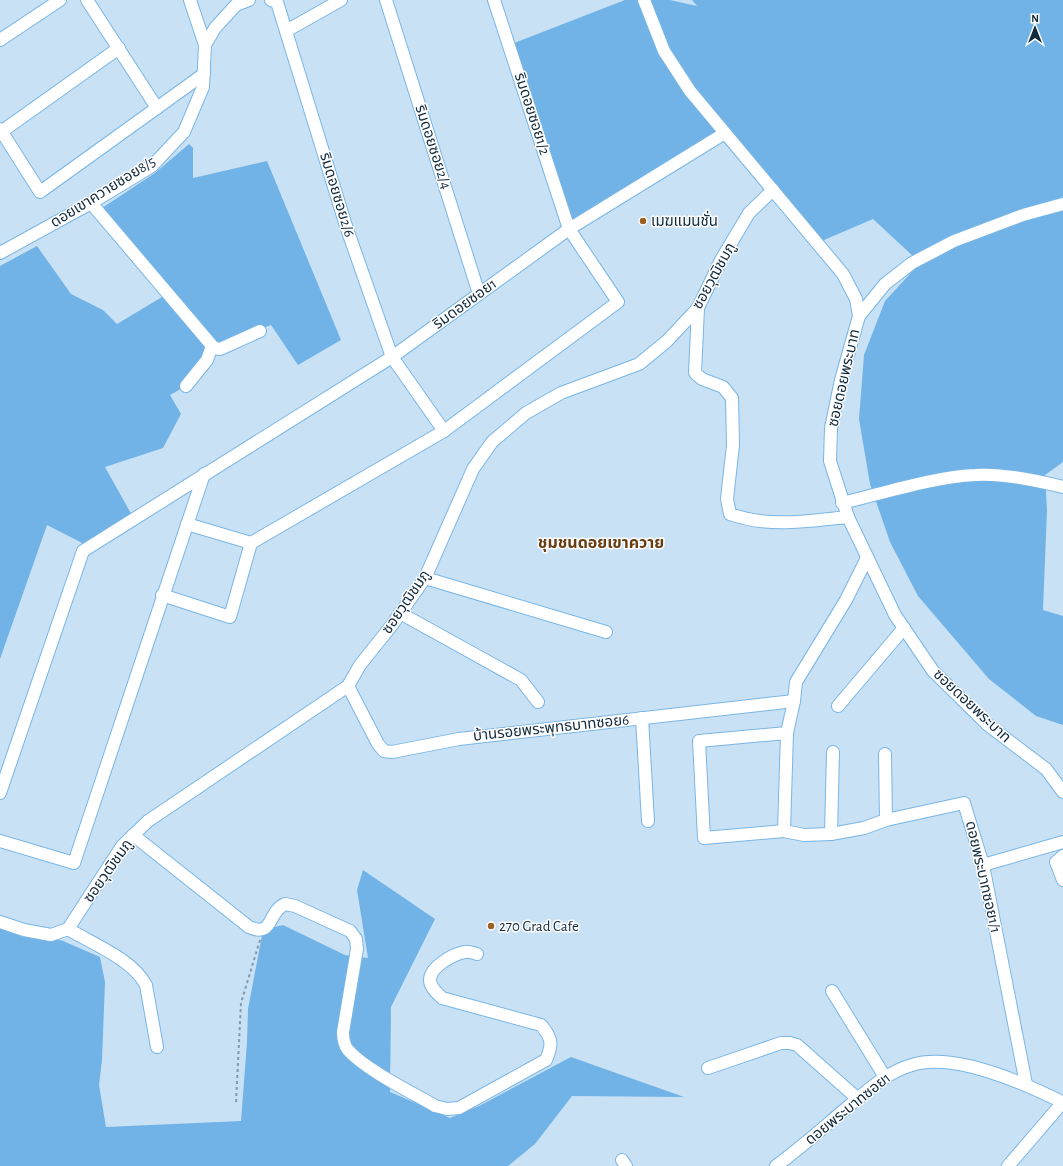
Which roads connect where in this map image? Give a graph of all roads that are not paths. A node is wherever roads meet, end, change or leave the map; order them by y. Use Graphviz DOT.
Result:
graph roads {
  1 [pos="60,0"];
  2 [pos="86,0"];
  3 [pos="190,0"];
  4 [pos="249,0"];
  5 [pos="341,0"];
  6 [pos="386,0"];
  7 [pos="494,0"];
  8 [pos="644,0"];
  9 [pos="275,1"];
  10 [pos="286,31"];
  11 [pos="0,40"];
  12 [pos="205,45"];
  13 [pos="119,48"];
  14 [pos="204,74"];
  15 [pos="156,108"];
  16 [pos="1,130"];
  17 [pos="725,133"];
  18 [pos="773,190"];
  19 [pos="91,203"];
  20 [pos="1063,204"];
  21 [pos="570,229"];
  22 [pos="0,253"];
  23 [pos="479,294"];
  24 [pos="698,308"];
  25 [pos="859,316"];
  26 [pos="260,331"];
  27 [pos="212,346"];
  28 [pos="392,357"];
  29 [pos="186,386"];
  30 [pos="444,431"];
  31 [pos="204,474"];
  32 [pos="1063,487"];
  33 [pos="842,503"];
  34 [pos="848,517"];
  35 [pos="187,524"];
  36 [pos="251,543"];
  37 [pos="867,558"];
  38 [pos="425,578"];
  39 [pos="162,595"];
  40 [pos="400,614"];
  41 [pos="904,628"];
  42 [pos="606,632"];
  43 [pos="348,686"];
  44 [pos="794,701"];
  45 [pos="538,702"];
  46 [pos="838,706"];
  47 [pos="642,718"];
  48 [pos="787,733"];
  49 [pos="833,752"];
  50 [pos="885,754"];
  51 [pos="1063,792"];
  52 [pos="0,793"];
  53 [pos="886,820"];
  54 [pos="648,821"];
  55 [pos="784,831"];
  56 [pos="831,834"];
  57 [pos="133,835"];
  58 [pos="0,840"];
  59 [pos="1063,842"];
  60 [pos="1063,856"];
  61 [pos="983,865"];
  62 [pos="1063,880"];
  63 [pos="0,922"];
  64 [pos="68,929"];
  65 [pos="477,954"];
  66 [pos="832,991"];
  67 [pos="157,1047"];
  68 [pos="708,1068"];
  69 [pos="885,1077"];
  70 [pos="1026,1084"];
  71 [pos="858,1099"];
  72 [pos="1063,1102"];
  73 [pos="776,1166"];
  74 [pos="1008,1166"];
  1 -- 11 [label="street"];
  2 -- 13 [label="street"];
  3 -- 12 [label="street, ดอยเขาควายซอย8/5"];
  4 -- 12 [label="street"];
  5 -- 10 [label="street"];
  6 -- 23 [label="street, ริมดอยซอย2/4"];
  7 -- 21 [label="street, ริมดอยซอย1/2"];
  8 -- 17 [label="street, ซอยดอยพระบาท"];
  9 -- 10 [label="street, ริมดอยซอย2/6"];
  10 -- 28 [label="street, ริมดอยซอย2/6"];
  12 -- 14 [label="street, ดอยเขาควายซอย8/5"];
  13 -- 15 [label="street"];
  13 -- 16 [label="street"];
  14 -- 15 [label="street"];
  14 -- 19 [label="street, ดอยเขาควายซอย8/5"];
  15 -- 16 [label="street"];
  17 -- 18 [label="street, ซอยดอยพระบาท"];
  17 -- 21 [label="street, ริมดอยซอย1"];
  18 -- 24 [label="street, ซอยวุฒิชมภู"];
  18 -- 25 [label="street, ซอยดอยพระบาท"];
  19 -- 22 [label="street, ดอยเขาควายซอย8/5"];
  19 -- 27 [label="street"];
  20 -- 25 [label="street"];
  21 -- 23 [label="street, ริมดอยซอย1"];
  21 -- 30 [label="street, ริมดอยซอย1/2"];
  23 -- 28 [label="street, ริมดอยซอย1"];
  24 -- 34 [label="street"];
  24 -- 38 [label="street, ซอยวุฒิชมภู"];
  25 -- 33 [label="street, ซอยดอยพระบาท"];
  26 -- 27 [label="street"];
  27 -- 29 [label="street"];
  28 -- 30 [label="street, ริมดอยซอย2/6"];
  28 -- 31 [label="street, ริมดอยซอย1"];
  30 -- 36 [label="street"];
  31 -- 35 [label="street"];
  31 -- 52 [label="street, ริมดอยซอย1"];
  32 -- 33 [label="street"];
  33 -- 34 [label="street, ซอยดอยพระบาท"];
  34 -- 37 [label="street, ซอยดอยพระบาท"];
  35 -- 36 [label="street"];
  35 -- 39 [label="street"];
  36 -- 39 [label="street"];
  37 -- 41 [label="street, ซอยดอยพระบาท"];
  37 -- 44 [label="street"];
  38 -- 40 [label="street, ซอยวุฒิชมภู"];
  38 -- 42 [label="street"];
  39 -- 58 [label="street"];
  40 -- 43 [label="street, ซอยวุฒิชมภู"];
  40 -- 45 [label="street"];
  41 -- 46 [label="street"];
  41 -- 51 [label="street, ซอยดอยพระบาท"];
  43 -- 47 [label="street, บ้านรอยพระพุทธบาทซอย6"];
  43 -- 57 [label="street, ซอยวุฒิชมภู"];
  44 -- 47 [label="street, บ้านรอยพระพุทธบาทซอย6"];
  44 -- 48 [label="street"];
  47 -- 54 [label="street"];
  48 -- 55 [label="street"];
  48 -- 55 [label="street, ดอยพระบาทซอย1/1"];
  49 -- 56 [label="street"];
  50 -- 53 [label="street"];
  53 -- 56 [label="street, ดอยพระบาทซอย1/1"];
  53 -- 61 [label="street, ดอยพระบาทซอย1/1"];
  55 -- 56 [label="street, ดอยพระบาทซอย1/1"];
  57 -- 64 [label="street, ซอยวุฒิชมภู"];
  57 -- 65 [label="street"];
  59 -- 61 [label="street"];
  60 -- 62 [label="street"];
  61 -- 70 [label="street, ดอยพระบาทซอย1/1"];
  63 -- 64 [label="street"];
  64 -- 67 [label="street"];
  66 -- 69 [label="street"];
  68 -- 71 [label="street"];
  69 -- 70 [label="street, ดอยพระบาทซอย1"];
  69 -- 71 [label="street, ดอยพระบาทซอย1"];
  70 -- 72 [label="street, ดอยพระบาทซอย1"];
  71 -- 73 [label="street, ดอยพระบาทซอย1"];
  72 -- 74 [label="street"];
}
